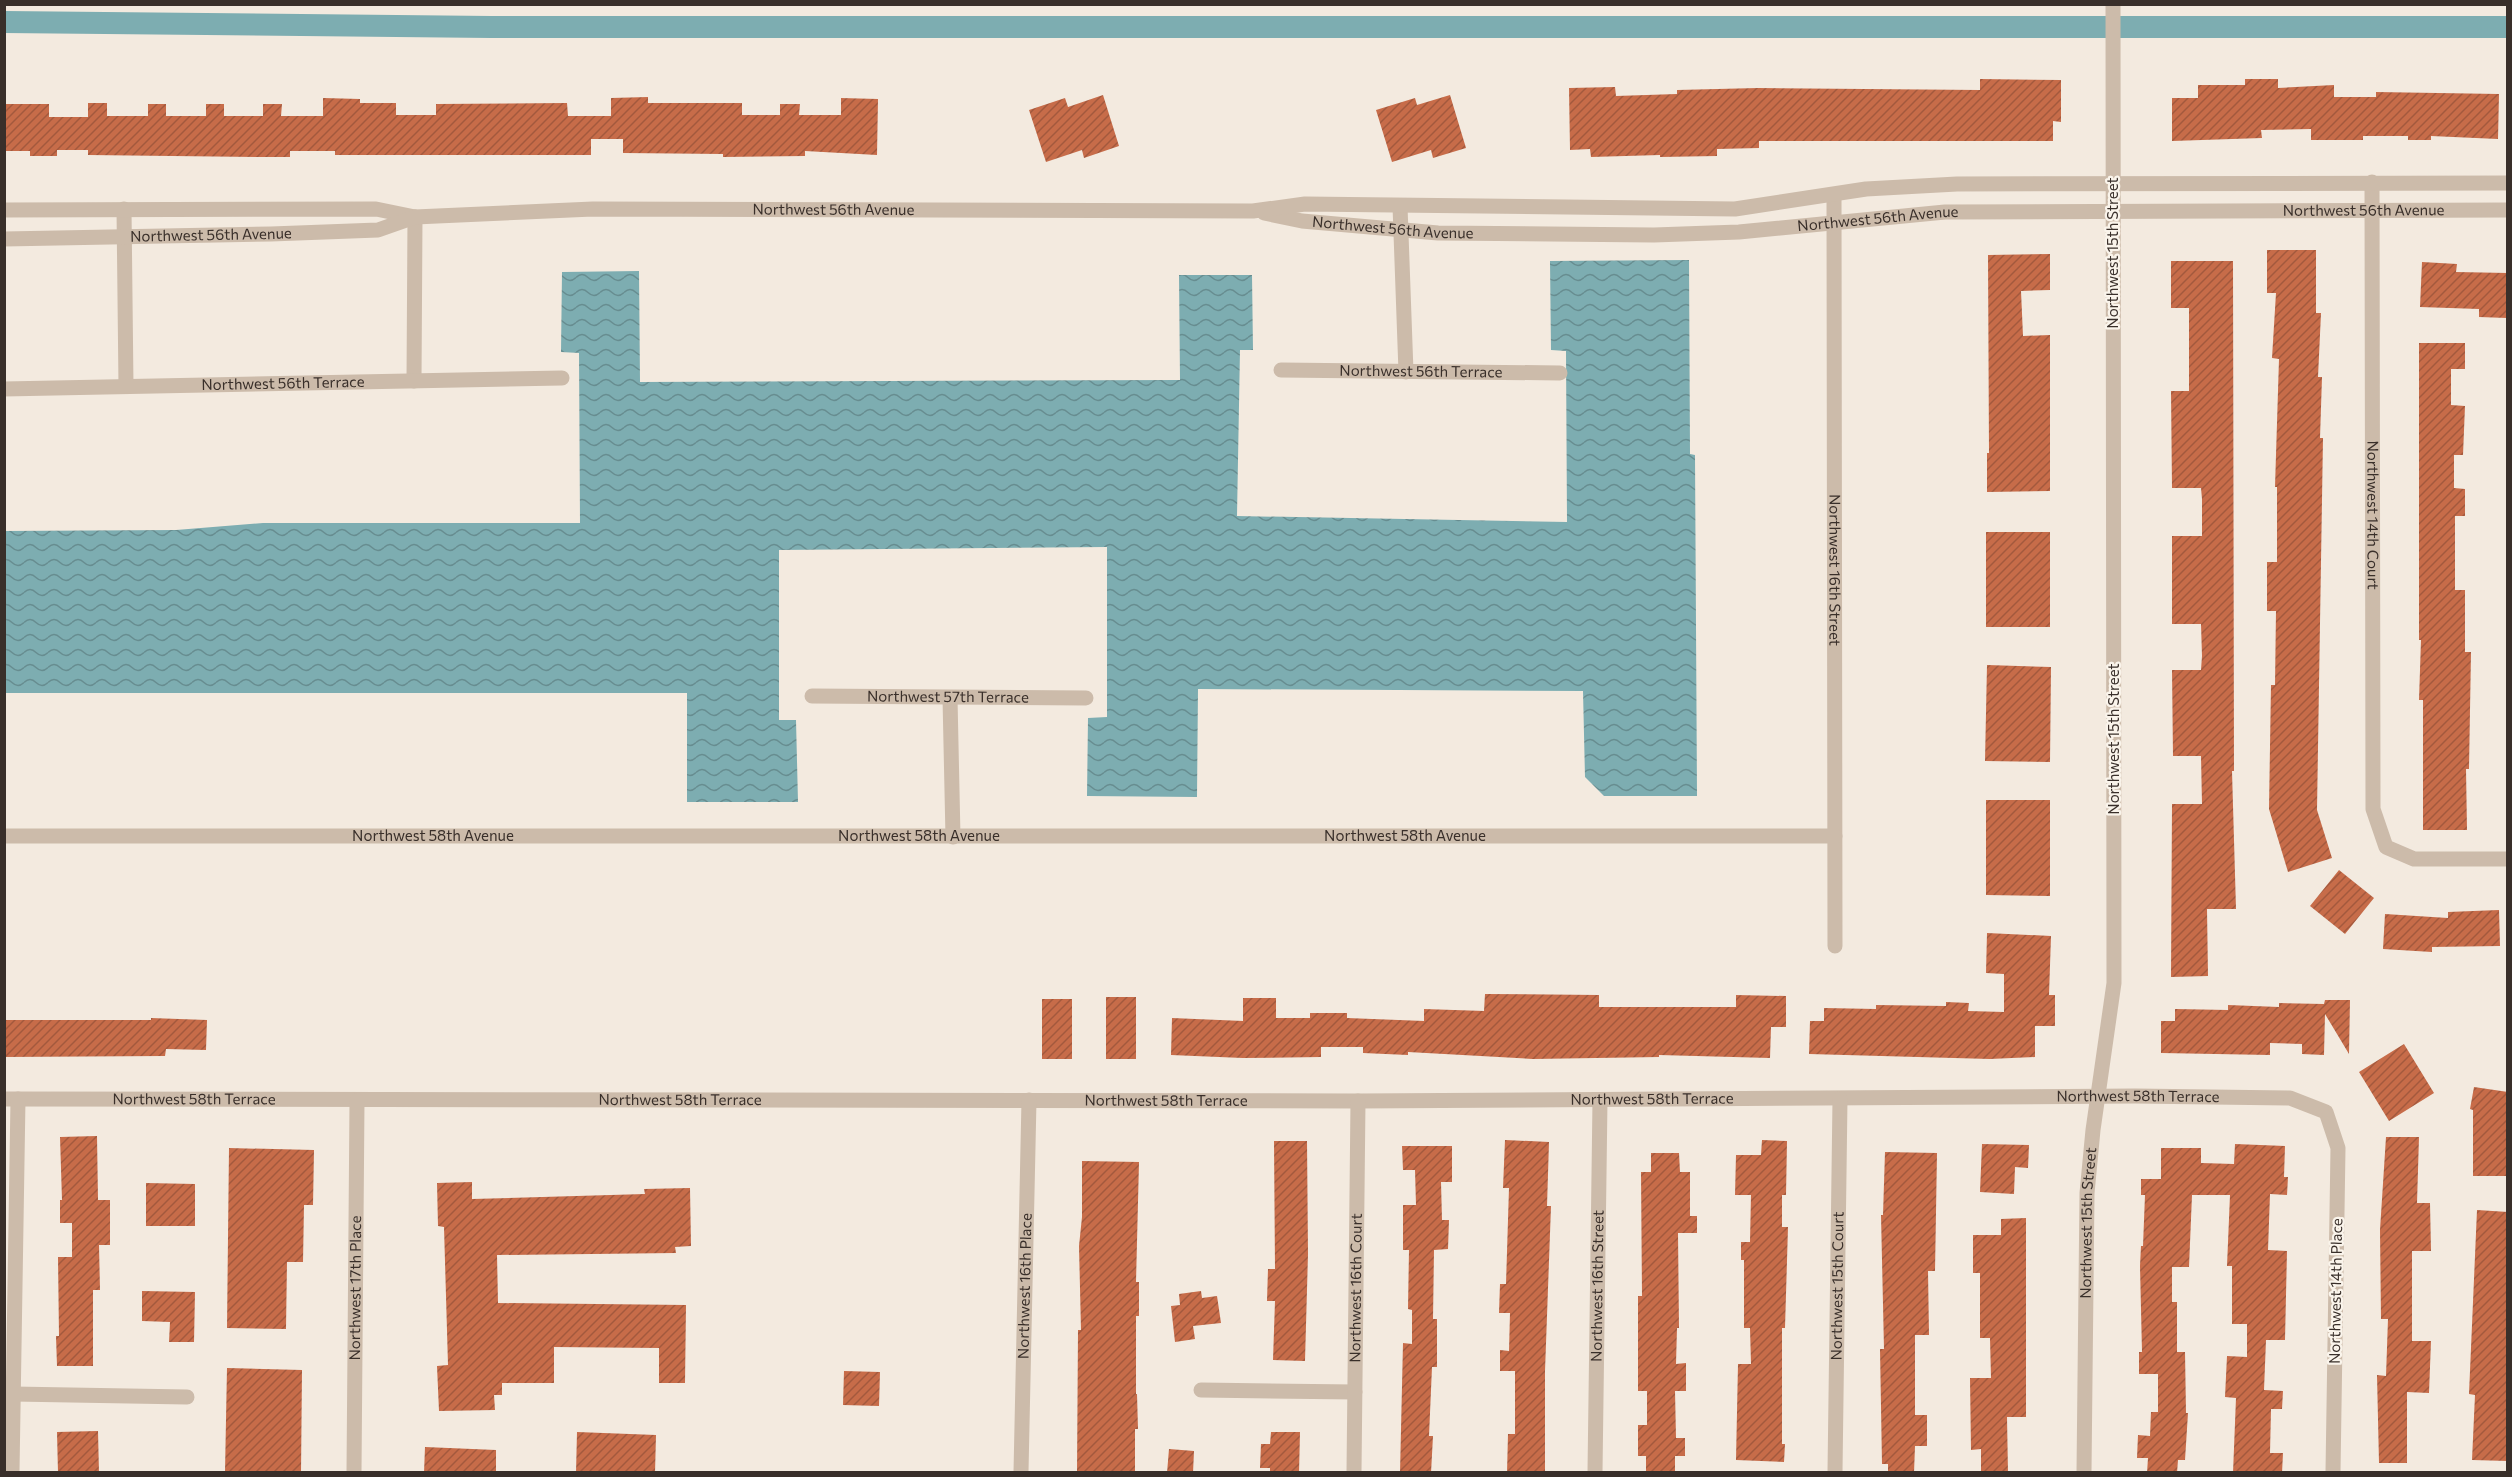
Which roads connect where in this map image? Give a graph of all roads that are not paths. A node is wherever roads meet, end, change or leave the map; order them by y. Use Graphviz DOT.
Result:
graph roads {
  1 [pos="2113,4"];
  2 [pos="2372,182"];
  3 [pos="2113,183"];
  4 [pos="2508,183"];
  5 [pos="1834,195"];
  6 [pos="1400,206"];
  7 [pos="124,209"];
  8 [pos="4,210"];
  9 [pos="2373,210"];
  10 [pos="2508,210"];
  11 [pos="1252,211"];
  12 [pos="2113,211"];
  13 [pos="415,217"];
  14 [pos="1834,222"];
  15 [pos="1401,231"];
  16 [pos="124,237"];
  17 [pos="4,239"];
  18 [pos="1281,370"];
  19 [pos="1406,372"];
  20 [pos="1560,373"];
  21 [pos="562,378"];
  22 [pos="414,381"];
  23 [pos="126,386"];
  24 [pos="4,389"];
  25 [pos="812,696"];
  26 [pos="950,698"];
  27 [pos="1086,698"];
  28 [pos="4,836"];
  29 [pos="1835,836"];
  30 [pos="953,837"];
  31 [pos="2508,859"];
  32 [pos="1835,946"];
  33 [pos="2099,1097"];
  34 [pos="11,1099"];
  35 [pos="1840,1099"];
  36 [pos="1029,1100"];
  37 [pos="1600,1100"];
  38 [pos="357,1101"];
  39 [pos="1358,1101"];
  40 [pos="2326,1112"];
  41 [pos="1201,1390"];
  42 [pos="1355,1392"];
  43 [pos="13,1394"];
  44 [pos="187,1397"];
  45 [pos="12,1473"];
  46 [pos="354,1473"];
  47 [pos="1021,1473"];
  48 [pos="1354,1473"];
  49 [pos="1595,1473"];
  50 [pos="1835,1473"];
  51 [pos="2084,1473"];
  52 [pos="2333,1473"];
  1 -- 3 [label="street, Northwest 15th Street"];
  2 -- 3 [label="street, Northwest 56th Avenue"];
  2 -- 4 [label="street, Northwest 56th Avenue"];
  2 -- 9 [label="street, Northwest 14th Court"];
  3 -- 5 [label="street, Northwest 56th Avenue"];
  3 -- 12 [label="street, Northwest 15th Street"];
  5 -- 6 [label="street, Northwest 56th Avenue"];
  5 -- 14 [label="street, Northwest 16th Street"];
  6 -- 11 [label="street, Northwest 56th Avenue"];
  6 -- 15 [label="street"];
  7 -- 8 [label="street, Northwest 56th Avenue"];
  7 -- 13 [label="street, Northwest 56th Avenue"];
  7 -- 16 [label="street"];
  9 -- 10 [label="street, Northwest 56th Avenue"];
  9 -- 12 [label="street, Northwest 56th Avenue"];
  9 -- 31 [label="street, Northwest 14th Court"];
  11 -- 13 [label="street, Northwest 56th Avenue"];
  11 -- 15 [label="street, Northwest 56th Avenue"];
  12 -- 14 [label="street, Northwest 56th Avenue"];
  12 -- 33 [label="street, Northwest 15th Street"];
  13 -- 16 [label="street, Northwest 56th Avenue"];
  13 -- 22 [label="street"];
  14 -- 15 [label="street, Northwest 56th Avenue"];
  14 -- 29 [label="street, Northwest 16th Street"];
  15 -- 19 [label="street"];
  16 -- 17 [label="street, Northwest 56th Avenue"];
  16 -- 23 [label="street"];
  18 -- 19 [label="street, Northwest 56th Terrace"];
  19 -- 20 [label="street, Northwest 56th Terrace"];
  21 -- 22 [label="street, Northwest 56th Terrace"];
  22 -- 23 [label="street, Northwest 56th Terrace"];
  23 -- 24 [label="street, Northwest 56th Terrace"];
  25 -- 26 [label="street, Northwest 57th Terrace"];
  26 -- 27 [label="street, Northwest 57th Terrace"];
  26 -- 30 [label="street"];
  28 -- 30 [label="street, Northwest 58th Avenue"];
  29 -- 30 [label="street, Northwest 58th Avenue"];
  29 -- 32 [label="street, Northwest 16th Street"];
  33 -- 35 [label="street, Northwest 58th Terrace"];
  33 -- 40 [label="street, Northwest 58th Terrace"];
  33 -- 51 [label="street, Northwest 15th Street"];
  34 -- 38 [label="street, Northwest 58th Terrace"];
  34 -- 43 [label="street"];
  35 -- 37 [label="street, Northwest 58th Terrace"];
  35 -- 50 [label="street, Northwest 15th Court"];
  36 -- 38 [label="street, Northwest 58th Terrace"];
  36 -- 39 [label="street, Northwest 58th Terrace"];
  36 -- 47 [label="street, Northwest 16th Place"];
  37 -- 39 [label="street, Northwest 58th Terrace"];
  37 -- 49 [label="street, Northwest 16th Street"];
  38 -- 46 [label="street, Northwest 17th Place"];
  39 -- 42 [label="street, Northwest 16th Court"];
  40 -- 52 [label="street, Northwest 14th Place"];
  41 -- 42 [label="street"];
  42 -- 48 [label="street, Northwest 16th Court"];
  43 -- 44 [label="street"];
  43 -- 45 [label="street"];
}
